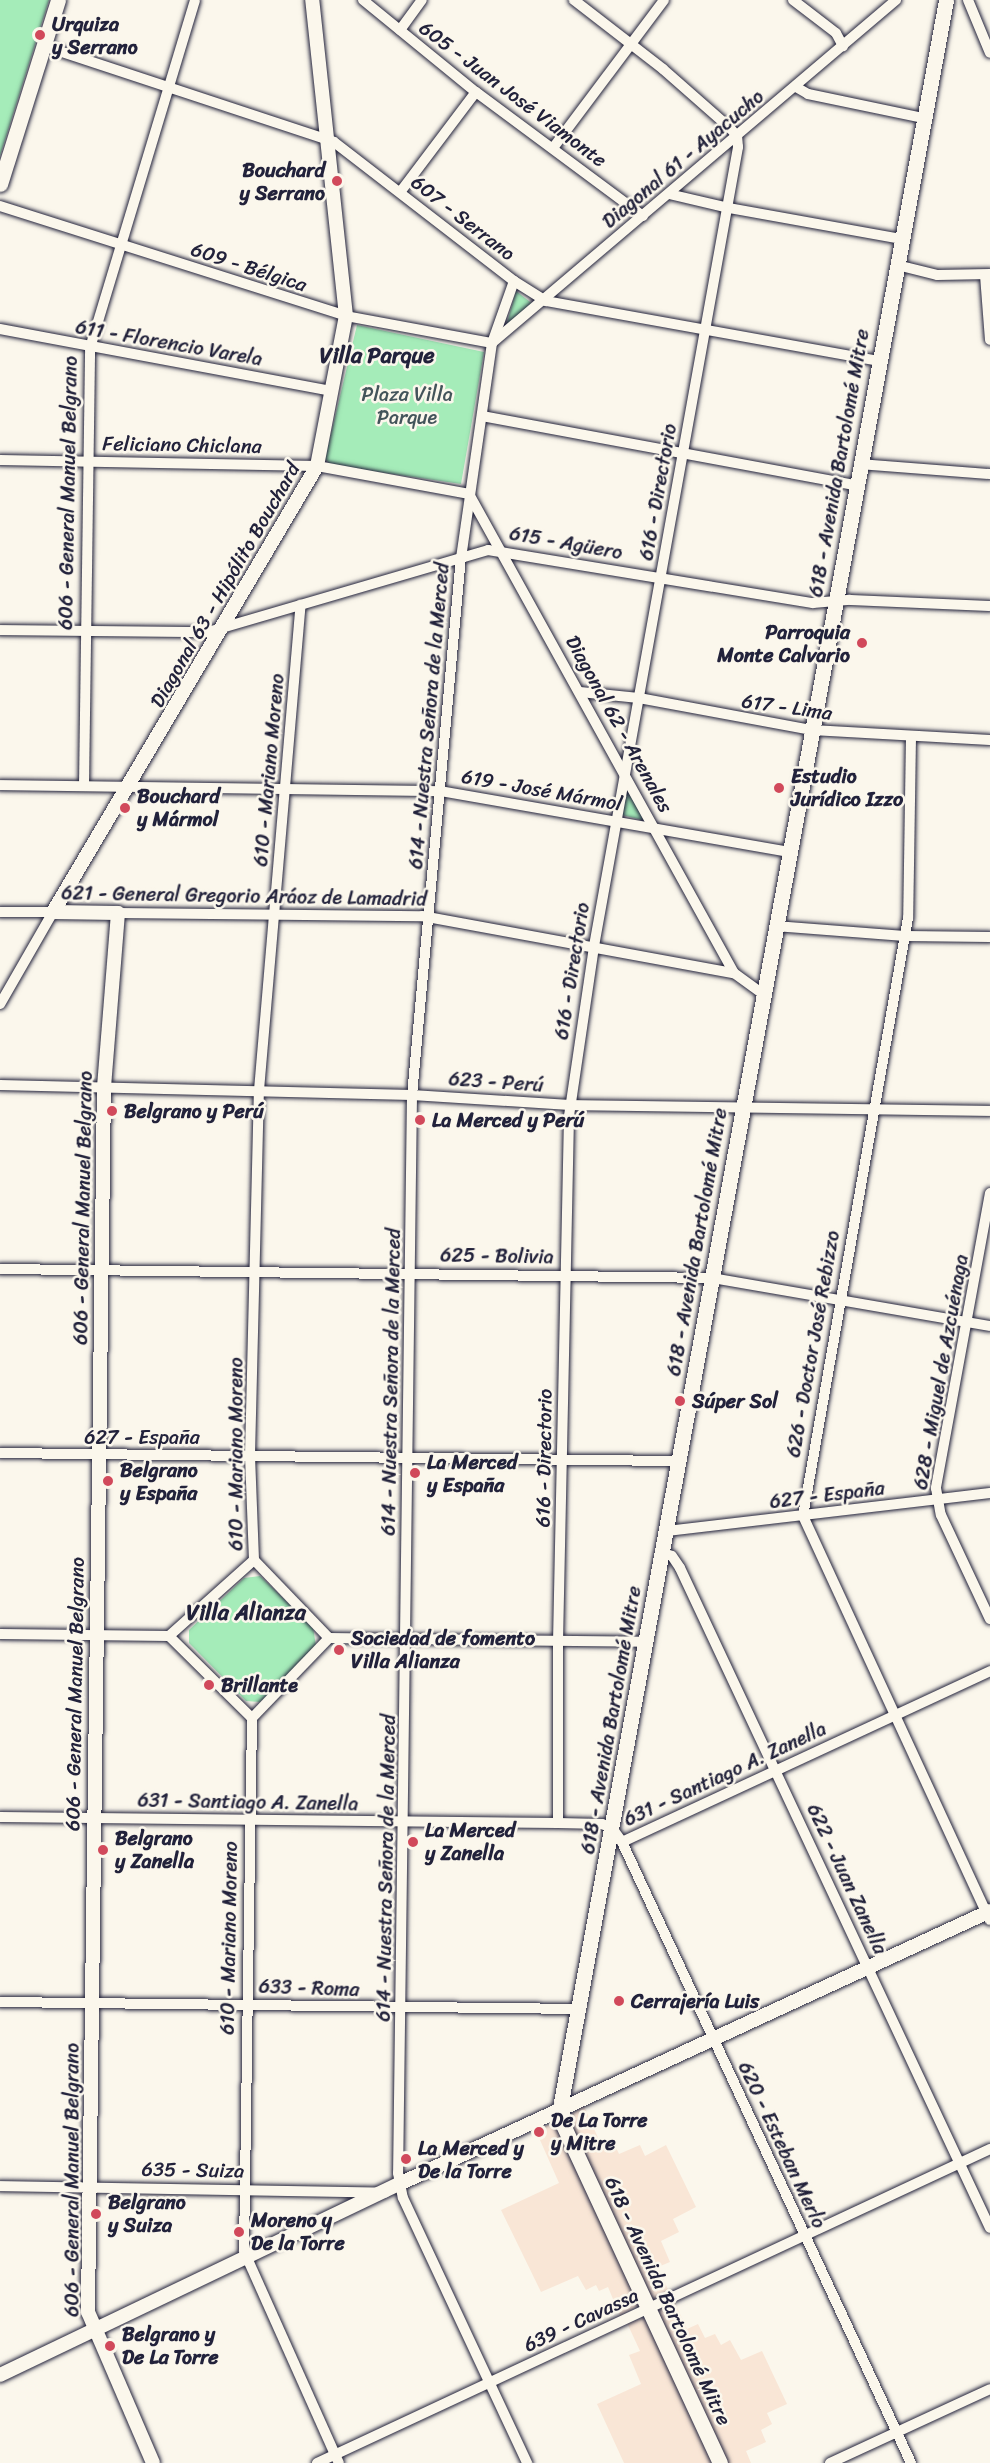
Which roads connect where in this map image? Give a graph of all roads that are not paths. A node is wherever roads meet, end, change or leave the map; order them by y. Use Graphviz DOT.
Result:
graph roads {
  1 [pos="58,0"];
  2 [pos="195,0"];
  3 [pos="312,0"];
  4 [pos="363,0"];
  5 [pos="423,0"];
  6 [pos="574,0"];
  7 [pos="664,0"];
  8 [pos="793,0"];
  9 [pos="896,0"];
  10 [pos="946,0"];
  11 [pos="968,0"];
  12 [pos="400,30"];
  13 [pos="630,44"];
  14 [pos="44,46"];
  15 [pos="843,46"];
  16 [pos="990,53"];
  17 [pos="169,86"];
  18 [pos="796,87"];
  19 [pos="476,92"];
  20 [pos="923,118"];
  21 [pos="737,136"];
  22 [pos="326,139"];
  23 [pos="553,148"];
  24 [pos="0,184"];
  25 [pos="400,191"];
  26 [pos="669,194"];
  27 [pos="0,206"];
  28 [pos="729,208"];
  29 [pos="644,216"];
  30 [pos="901,238"];
  31 [pos="118,244"];
  32 [pos="897,265"];
  33 [pos="987,274"];
  34 [pos="514,281"];
  35 [pos="546,301"];
  36 [pos="346,316"];
  37 [pos="0,329"];
  38 [pos="707,332"];
  39 [pos="990,340"];
  40 [pos="492,343"];
  41 [pos="90,348"];
  42 [pos="878,361"];
  43 [pos="332,391"];
  44 [pos="482,416"];
  45 [pos="684,452"];
  46 [pos="0,460"];
  47 [pos="87,462"];
  48 [pos="860,464"];
  49 [pos="317,466"];
  50 [pos="990,474"];
  51 [pos="856,485"];
  52 [pos="469,494"];
  53 [pos="499,549"];
  54 [pos="460,557"];
  55 [pos="661,578"];
  56 [pos="836,603"];
  57 [pos="301,605"];
  58 [pos="990,606"];
  59 [pos="0,630"];
  60 [pos="86,630"];
  61 [pos="220,630"];
  62 [pos="580,692"];
  63 [pos="639,698"];
  64 [pos="812,730"];
  65 [pos="911,737"];
  66 [pos="990,740"];
  67 [pos="626,773"];
  68 [pos="0,785"];
  69 [pos="84,786"];
  70 [pos="128,789"];
  71 [pos="286,789"];
  72 [pos="440,791"];
  73 [pos="616,820"];
  74 [pos="657,829"];
  75 [pos="789,852"];
  76 [pos="0,912"];
  77 [pos="52,912"];
  78 [pos="118,913"];
  79 [pos="274,915"];
  80 [pos="430,918"];
  81 [pos="775,926"];
  82 [pos="905,936"];
  83 [pos="990,937"];
  84 [pos="594,946"];
  85 [pos="734,973"];
  86 [pos="764,994"];
  87 [pos="0,1004"];
  88 [pos="0,1085"];
  89 [pos="104,1086"];
  90 [pos="259,1090"];
  91 [pos="412,1095"];
  92 [pos="570,1105"];
  93 [pos="743,1106"];
  94 [pos="873,1109"];
  95 [pos="990,1111"];
  96 [pos="990,1193"];
  97 [pos="101,1268"];
  98 [pos="0,1269"];
  99 [pos="255,1271"];
  100 [pos="410,1273"];
  101 [pos="567,1275"];
  102 [pos="712,1278"];
  103 [pos="839,1299"];
  104 [pos="966,1322"];
  105 [pos="990,1326"];
  106 [pos="0,1453"];
  107 [pos="98,1455"];
  108 [pos="250,1455"];
  109 [pos="409,1458"];
  110 [pos="561,1459"];
  111 [pos="679,1461"];
  112 [pos="990,1494"];
  113 [pos="936,1500"];
  114 [pos="803,1516"];
  115 [pos="667,1530"];
  116 [pos="663,1553"];
  117 [pos="254,1560"];
  118 [pos="990,1619"];
  119 [pos="0,1634"];
  120 [pos="96,1634"];
  121 [pos="169,1636"];
  122 [pos="329,1638"];
  123 [pos="406,1641"];
  124 [pos="558,1642"];
  125 [pos="646,1642"];
  126 [pos="990,1671"];
  127 [pos="893,1716"];
  128 [pos="252,1718"];
  129 [pos="777,1770"];
  130 [pos="0,1817"];
  131 [pos="93,1817"];
  132 [pos="249,1819"];
  133 [pos="405,1823"];
  134 [pos="558,1823"];
  135 [pos="612,1828"];
  136 [pos="622,1842"];
  137 [pos="989,1915"];
  138 [pos="868,1967"];
  139 [pos="0,2002"];
  140 [pos="91,2003"];
  141 [pos="246,2003"];
  142 [pos="402,2007"];
  143 [pos="580,2009"];
  144 [pos="713,2041"];
  145 [pos="560,2111"];
  146 [pos="990,2149"];
  147 [pos="959,2163"];
  148 [pos="399,2184"];
  149 [pos="0,2186"];
  150 [pos="89,2186"];
  151 [pos="245,2188"];
  152 [pos="385,2193"];
  153 [pos="990,2228"];
  154 [pos="804,2236"];
  155 [pos="246,2258"];
  156 [pos="648,2309"];
  157 [pos="93,2329"];
  158 [pos="0,2375"];
  159 [pos="489,2382"];
  160 [pos="990,2389"];
  161 [pos="896,2433"];
  162 [pos="337,2459"];
  163 [pos="153,2463"];
  164 [pos="317,2463"];
  165 [pos="527,2463"];
  166 [pos="720,2463"];
  167 [pos="830,2463"];
  168 [pos="910,2463"];
  1 -- 14 [label="main road"];
  2 -- 17 [label="street, 606 - General Manuel Belgrano"];
  3 -- 22 [label="street, Diagonal 63 - Hipólito Bouchard"];
  4 -- 12 [label="street, 605 - Juan José Viamonte"];
  5 -- 12 [label="street"];
  6 -- 13 [label="street"];
  7 -- 13 [label="street"];
  8 -- 15 [label="street"];
  9 -- 15 [label="street, Diagonal 61 - Ayacucho"];
  10 -- 20 [label="main road, 618 - Avenida Bartolomé Mitre"];
  11 -- 16 [label="street"];
  12 -- 19 [label="street, 605 - Juan José Viamonte"];
  13 -- 21 [label="street"];
  13 -- 23 [label="street"];
  14 -- 17 [label="street, 607 - Serrano"];
  14 -- 24 [label="main road"];
  15 -- 18 [label="street, Diagonal 61 - Ayacucho"];
  17 -- 22 [label="street, 607 - Serrano"];
  17 -- 31 [label="street, 606 - General Manuel Belgrano"];
  18 -- 20 [label="street"];
  18 -- 21 [label="street, Diagonal 61 - Ayacucho"];
  19 -- 23 [label="street, 605 - Juan José Viamonte"];
  19 -- 25 [label="street"];
  20 -- 30 [label="main road, 618 - Avenida Bartolomé Mitre"];
  21 -- 26 [label="street, Diagonal 61 - Ayacucho"];
  21 -- 28 [label="street, 616 - Directorio"];
  22 -- 25 [label="street, 607 - Serrano"];
  22 -- 36 [label="street, Diagonal 63 - Hipólito Bouchard"];
  23 -- 29 [label="street, 605 - Juan José Viamonte"];
  25 -- 34 [label="street, 607 - Serrano"];
  26 -- 28 [label="street"];
  26 -- 29 [label="street, Diagonal 61 - Ayacucho"];
  27 -- 31 [label="street, 609 - Bélgica"];
  28 -- 30 [label="street"];
  28 -- 38 [label="street, 616 - Directorio"];
  29 -- 35 [label="street, Diagonal 61 - Ayacucho"];
  30 -- 32 [label="main road, 618 - Avenida Bartolomé Mitre"];
  31 -- 36 [label="street, 609 - Bélgica"];
  31 -- 41 [label="street, 606 - General Manuel Belgrano"];
  32 -- 33 [label="street"];
  32 -- 42 [label="main road, 618 - Avenida Bartolomé Mitre"];
  33 -- 39 [label="street"];
  34 -- 35 [label="street, 607 - Serrano"];
  34 -- 40 [label="street, 614 - Nuestra Señora de la Merced"];
  35 -- 38 [label="street, 607 - Serrano"];
  35 -- 40 [label="street, Diagonal 61 - Ayacucho"];
  36 -- 40 [label="street, 609 - Bélgica"];
  36 -- 43 [label="street, Diagonal 63 - Hipólito Bouchard"];
  37 -- 41 [label="street, 611 - Florencio Varela"];
  38 -- 42 [label="street, 607 - Serrano"];
  38 -- 45 [label="street, 616 - Directorio"];
  40 -- 44 [label="street, 614 - Nuestra Señora de la Merced"];
  41 -- 43 [label="street, 611 - Florencio Varela"];
  41 -- 47 [label="street, 606 - General Manuel Belgrano"];
  42 -- 48 [label="main road, 618 - Avenida Bartolomé Mitre"];
  43 -- 49 [label="street, Diagonal 63 - Hipólito Bouchard"];
  44 -- 45 [label="street"];
  44 -- 52 [label="street, 614 - Nuestra Señora de la Merced"];
  45 -- 51 [label="street"];
  45 -- 55 [label="street, 616 - Directorio"];
  46 -- 47 [label="street, Feliciano Chiclana"];
  47 -- 49 [label="street, Feliciano Chiclana"];
  47 -- 60 [label="street, 606 - General Manuel Belgrano"];
  48 -- 50 [label="street"];
  48 -- 51 [label="main road, 618 - Avenida Bartolomé Mitre"];
  49 -- 52 [label="street, Feliciano Chiclana"];
  49 -- 61 [label="street, Diagonal 63 - Hipólito Bouchard"];
  51 -- 56 [label="main road, 618 - Avenida Bartolomé Mitre"];
  52 -- 53 [label="street, Diagonal 62 - Arenales"];
  52 -- 54 [label="street, 614 - Nuestra Señora de la Merced"];
  53 -- 54 [label="street, 615 - Agüero"];
  53 -- 55 [label="street, 615 - Agüero"];
  53 -- 62 [label="street, Diagonal 62 - Arenales"];
  54 -- 57 [label="street, 615 - Agüero"];
  54 -- 72 [label="street, 614 - Nuestra Señora de la Merced"];
  55 -- 56 [label="street, 615 - Agüero"];
  55 -- 63 [label="street, 616 - Directorio"];
  56 -- 58 [label="street, 615 - Agüero"];
  56 -- 64 [label="main road, 618 - Avenida Bartolomé Mitre"];
  57 -- 61 [label="street, 615 - Agüero"];
  57 -- 71 [label="street, 610 - Mariano Moreno"];
  59 -- 60 [label="street, 615 - Agüero"];
  60 -- 61 [label="street, 615 - Agüero"];
  60 -- 69 [label="street, 606 - General Manuel Belgrano"];
  61 -- 70 [label="street, Diagonal 63 - Hipólito Bouchard"];
  62 -- 63 [label="street, 617 - Lima"];
  62 -- 67 [label="street, Diagonal 62 - Arenales"];
  63 -- 64 [label="street, 617 - Lima"];
  63 -- 67 [label="street, 616 - Directorio"];
  64 -- 65 [label="street, 617 - Lima"];
  64 -- 75 [label="main road, 618 - Avenida Bartolomé Mitre"];
  65 -- 66 [label="street, 617 - Lima"];
  65 -- 82 [label="street, 626 - Doctor José Rebizzo"];
  67 -- 73 [label="street, 616 - Directorio"];
  67 -- 74 [label="street, Diagonal 62 - Arenales"];
  68 -- 69 [label="street, 619 - José Mármol"];
  69 -- 70 [label="street, 619 - José Mármol"];
  70 -- 71 [label="street, 619 - José Mármol"];
  70 -- 77 [label="street, Diagonal 63 - Hipólito Bouchard"];
  71 -- 72 [label="street, 619 - José Mármol"];
  71 -- 79 [label="street, 610 - Mariano Moreno"];
  72 -- 73 [label="street, 619 - José Mármol"];
  72 -- 80 [label="street, 614 - Nuestra Señora de la Merced"];
  73 -- 74 [label="street, 619 - José Mármol"];
  73 -- 84 [label="street, 616 - Directorio"];
  74 -- 75 [label="street, 619 - José Mármol"];
  74 -- 85 [label="street, Diagonal 62 - Arenales"];
  75 -- 81 [label="main road, 618 - Avenida Bartolomé Mitre"];
  76 -- 77 [label="street, 621 - General Gregorio Aráoz de Lamadrid"];
  77 -- 78 [label="street, 621 - General Gregorio Aráoz de Lamadrid"];
  77 -- 87 [label="street, Diagonal 63 - Hipólito Bouchard"];
  78 -- 79 [label="street, 621 - General Gregorio Aráoz de Lamadrid"];
  78 -- 89 [label="street, 606 - General Manuel Belgrano"];
  79 -- 80 [label="street, 621 - General Gregorio Aráoz de Lamadrid"];
  79 -- 90 [label="street, 610 - Mariano Moreno"];
  80 -- 84 [label="street, 621 - General Gregorio Aráoz de Lamadrid"];
  80 -- 91 [label="street, 614 - Nuestra Señora de la Merced"];
  81 -- 82 [label="street"];
  81 -- 86 [label="main road, 618 - Avenida Bartolomé Mitre"];
  82 -- 83 [label="street"];
  82 -- 94 [label="street, 626 - Doctor José Rebizzo"];
  84 -- 85 [label="street, 621 - General Gregorio Aráoz de Lamadrid"];
  84 -- 92 [label="street, 616 - Directorio"];
  85 -- 86 [label="street, 621 - General Gregorio Aráoz de Lamadrid"];
  86 -- 93 [label="main road, 618 - Avenida Bartolomé Mitre"];
  88 -- 89 [label="street, 623 - Perú"];
  89 -- 90 [label="street, 623 - Perú"];
  89 -- 97 [label="street, 606 - General Manuel Belgrano"];
  90 -- 91 [label="street, 623 - Perú"];
  90 -- 99 [label="street, 610 - Mariano Moreno"];
  91 -- 92 [label="street, 623 - Perú"];
  91 -- 100 [label="street, 614 - Nuestra Señora de la Merced"];
  92 -- 93 [label="street, 623 - Perú"];
  92 -- 101 [label="street, 616 - Directorio"];
  93 -- 94 [label="street, 623 - Perú"];
  93 -- 102 [label="main road, 618 - Avenida Bartolomé Mitre"];
  94 -- 95 [label="street, 623 - Perú"];
  94 -- 103 [label="street, 626 - Doctor José Rebizzo"];
  96 -- 104 [label="street, 628 - Miguel de Azcuénaga"];
  97 -- 98 [label="street, 625 - Bolivia"];
  97 -- 99 [label="street, 625 - Bolivia"];
  97 -- 107 [label="street, 606 - General Manuel Belgrano"];
  99 -- 100 [label="street, 625 - Bolivia"];
  99 -- 108 [label="street, 610 - Mariano Moreno"];
  100 -- 101 [label="street, 625 - Bolivia"];
  100 -- 109 [label="street, 614 - Nuestra Señora de la Merced"];
  101 -- 102 [label="street, 625 - Bolivia"];
  101 -- 110 [label="street, 616 - Directorio"];
  102 -- 103 [label="street, 625 - Bolivia"];
  102 -- 111 [label="main road, 618 - Avenida Bartolomé Mitre"];
  103 -- 104 [label="street, 625 - Bolivia"];
  103 -- 114 [label="street, 626 - Doctor José Rebizzo"];
  104 -- 105 [label="street, 625 - Bolivia"];
  104 -- 113 [label="street, 628 - Miguel de Azcuénaga"];
  106 -- 107 [label="street, 627 - España"];
  107 -- 108 [label="street, 627 - España"];
  107 -- 120 [label="street, 606 - General Manuel Belgrano"];
  108 -- 109 [label="street, 627 - España"];
  108 -- 117 [label="street, 610 - Mariano Moreno"];
  109 -- 110 [label="street, 627 - España"];
  109 -- 123 [label="street, 614 - Nuestra Señora de la Merced"];
  110 -- 111 [label="street, 627 - España"];
  110 -- 124 [label="street, 616 - Directorio"];
  111 -- 115 [label="main road, 618 - Avenida Bartolomé Mitre"];
  112 -- 113 [label="street, 627 - España"];
  113 -- 114 [label="street, 627 - España"];
  113 -- 118 [label="street, 628 - Miguel de Azcuénaga"];
  114 -- 115 [label="street, 627 - España"];
  114 -- 127 [label="street"];
  115 -- 116 [label="main road, 618 - Avenida Bartolomé Mitre"];
  116 -- 125 [label="main road, 618 - Avenida Bartolomé Mitre"];
  116 -- 129 [label="street, 622 - Juan Zanella"];
  117 -- 121 [label="street, 610 - Mariano Moreno"];
  117 -- 122 [label="street"];
  119 -- 120 [label="street"];
  120 -- 121 [label="street"];
  120 -- 131 [label="street, 606 - General Manuel Belgrano"];
  121 -- 128 [label="street"];
  122 -- 123 [label="street"];
  122 -- 128 [label="street"];
  123 -- 124 [label="street"];
  123 -- 133 [label="street, 614 - Nuestra Señora de la Merced"];
  124 -- 125 [label="street"];
  124 -- 134 [label="street, 616 - Directorio"];
  125 -- 135 [label="main road, 618 - Avenida Bartolomé Mitre"];
  126 -- 127 [label="street, 631 - Santiago A. Zanella"];
  127 -- 129 [label="street, 631 - Santiago A. Zanella"];
  127 -- 137 [label="street"];
  128 -- 132 [label="street, 610 - Mariano Moreno"];
  129 -- 136 [label="street, 631 - Santiago A. Zanella"];
  129 -- 138 [label="street, 622 - Juan Zanella"];
  130 -- 131 [label="street, 631 - Santiago A. Zanella"];
  131 -- 132 [label="street, 631 - Santiago A. Zanella"];
  131 -- 140 [label="street, 606 - General Manuel Belgrano"];
  132 -- 133 [label="street, 631 - Santiago A. Zanella"];
  132 -- 141 [label="street, 610 - Mariano Moreno"];
  133 -- 134 [label="street, 631 - Santiago A. Zanella"];
  133 -- 142 [label="street, 614 - Nuestra Señora de la Merced"];
  134 -- 135 [label="street, 631 - Santiago A. Zanella"];
  135 -- 136 [label="street, 631 - Santiago A. Zanella"];
  135 -- 143 [label="main road, 618 - Avenida Bartolomé Mitre"];
  136 -- 144 [label="street, 620 - Esteban Merlo"];
  137 -- 138 [label="street"];
  138 -- 144 [label="street"];
  138 -- 147 [label="street, 622 - Juan Zanella"];
  139 -- 140 [label="street, 633 - Roma"];
  140 -- 141 [label="street, 633 - Roma"];
  140 -- 150 [label="street, 606 - General Manuel Belgrano"];
  141 -- 142 [label="street, 633 - Roma"];
  141 -- 151 [label="street, 610 - Mariano Moreno"];
  142 -- 143 [label="street, 633 - Roma"];
  142 -- 148 [label="street, 614 - Nuestra Señora de la Merced"];
  143 -- 145 [label="main road, 618 - Avenida Bartolomé Mitre"];
  144 -- 145 [label="street"];
  144 -- 154 [label="street, 620 - Esteban Merlo"];
  145 -- 148 [label="street"];
  145 -- 156 [label="main road, 618 - Avenida Bartolomé Mitre"];
  146 -- 147 [label="street, 639 - Cavassa"];
  147 -- 153 [label="street, 622 - Juan Zanella"];
  147 -- 154 [label="street, 639 - Cavassa"];
  148 -- 152 [label="street"];
  148 -- 159 [label="street, 614 - Nuestra Señora de la Merced"];
  149 -- 150 [label="street, 635 - Suiza"];
  150 -- 151 [label="street, 635 - Suiza"];
  150 -- 157 [label="street, 606 - General Manuel Belgrano"];
  151 -- 152 [label="street, 635 - Suiza"];
  151 -- 155 [label="street, 610 - Mariano Moreno"];
  152 -- 155 [label="street"];
  154 -- 156 [label="street, 639 - Cavassa"];
  154 -- 161 [label="street, 620 - Esteban Merlo"];
  155 -- 157 [label="street"];
  155 -- 162 [label="street, 610 - Mariano Moreno"];
  156 -- 159 [label="street, 639 - Cavassa"];
  156 -- 166 [label="main road, 618 - Avenida Bartolomé Mitre"];
  157 -- 158 [label="street"];
  157 -- 163 [label="street, 606 - General Manuel Belgrano"];
  159 -- 162 [label="street, 639 - Cavassa"];
  159 -- 165 [label="street, 614 - Nuestra Señora de la Merced"];
  160 -- 161 [label="street"];
  161 -- 167 [label="street"];
  161 -- 168 [label="street, 620 - Esteban Merlo"];
  162 -- 164 [label="street, 639 - Cavassa"];
}
